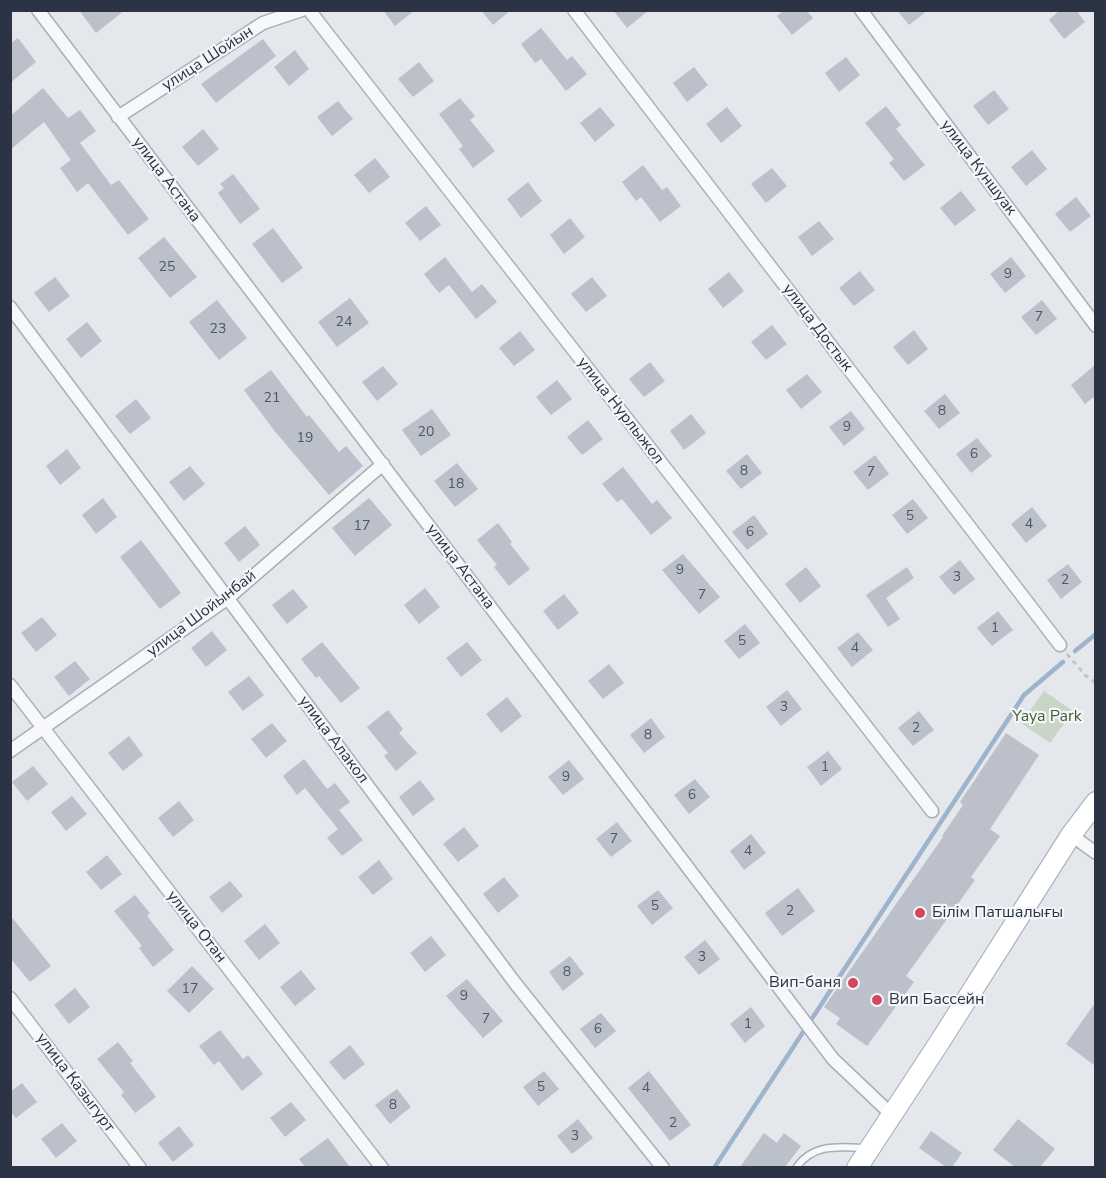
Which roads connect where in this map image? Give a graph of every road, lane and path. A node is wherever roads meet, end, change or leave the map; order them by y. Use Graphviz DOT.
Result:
graph roads {
  1 [pos="38,10"];
  2 [pos="302,10"];
  3 [pos="309,10"];
  4 [pos="574,10"];
  5 [pos="861,10"];
  6 [pos="118,117"];
  7 [pos="10,307"];
  8 [pos="1095,326"];
  9 [pos="383,464"];
  10 [pos="228,598"];
  11 [pos="1060,645"];
  12 [pos="1095,683"];
  13 [pos="10,685"];
  14 [pos="43,728"];
  15 [pos="10,750"];
  16 [pos="1095,802"];
  17 [pos="932,811"];
  18 [pos="1071,835"];
  19 [pos="1095,853"];
  20 [pos="10,998"];
  21 [pos="892,1115"];
  22 [pos="870,1148"];
  23 [pos="141,1167"];
  24 [pos="382,1167"];
  25 [pos="663,1167"];
  26 [pos="796,1167"];
  27 [pos="857,1167"];
  1 -- 6 [label="street, улица Астана"];
  2 -- 6 [label="street, улица Шойын"];
  3 -- 17 [label="street, улица Нурлыжол"];
  4 -- 11 [label="street, улица Достык"];
  5 -- 8 [label="street, улица Куншуак"];
  6 -- 9 [label="street, улица Астана"];
  7 -- 10 [label="street, улица Алакол"];
  9 -- 10 [label="street, улица Шойынбай"];
  9 -- 21 [label="street, улица Астана"];
  10 -- 14 [label="street, улица Шойынбай"];
  10 -- 25 [label="street, улица Алакол"];
  11 -- 12 [label="path"];
  13 -- 14 [label="street, улица Отан"];
  14 -- 15 [label="street, улица Шойынбай"];
  14 -- 24 [label="street, улица Отан"];
  16 -- 18 [label="main road"];
  18 -- 19 [label="street"];
  18 -- 21 [label="main road"];
  20 -- 23 [label="street, улица Казыгурт"];
  21 -- 22 [label="main road"];
  22 -- 26 [label="lane"];
  22 -- 27 [label="main road"];
}
